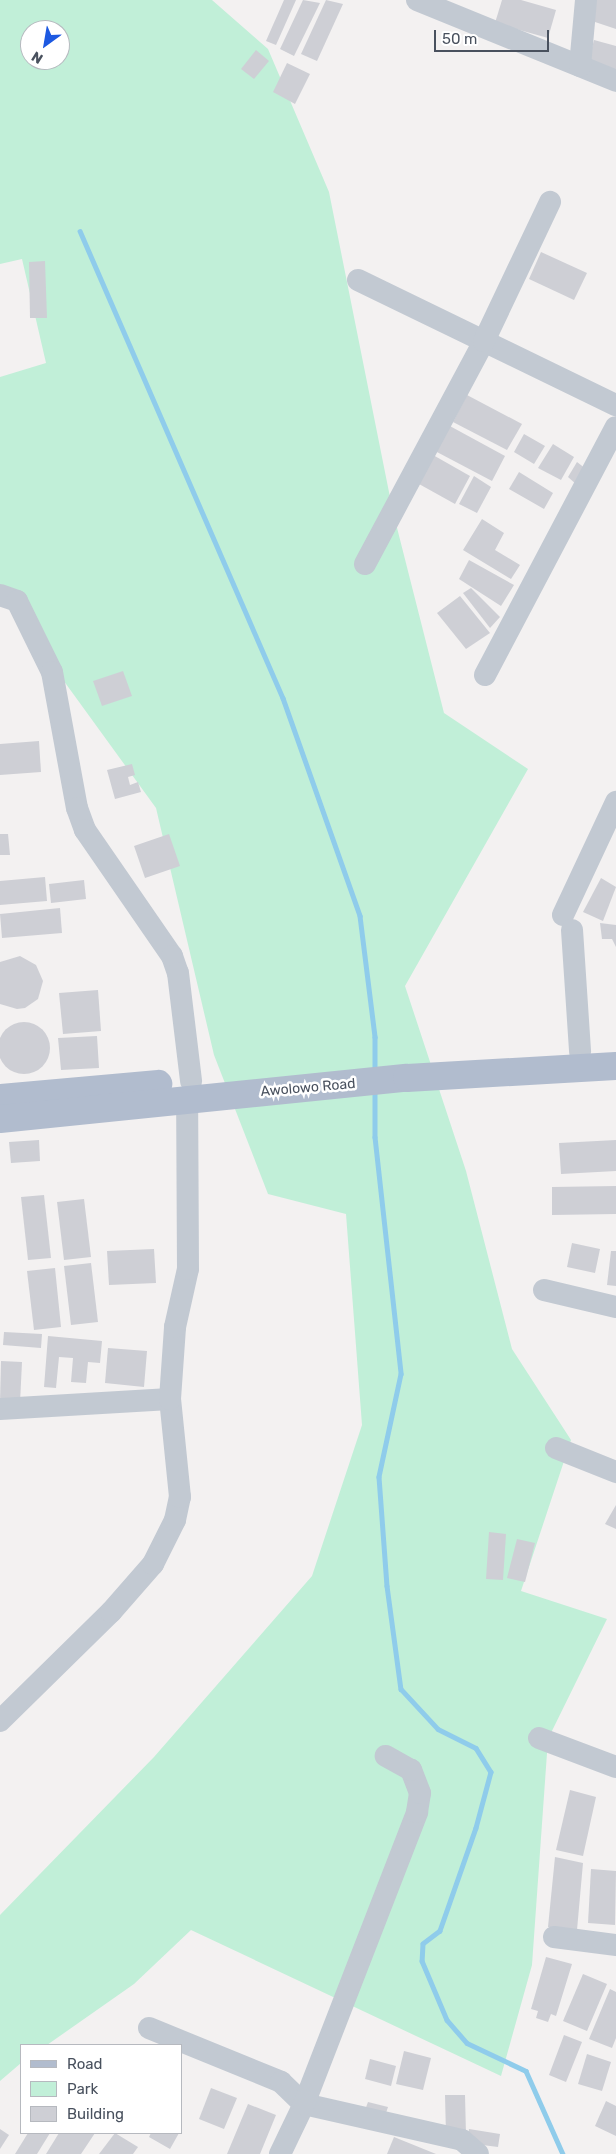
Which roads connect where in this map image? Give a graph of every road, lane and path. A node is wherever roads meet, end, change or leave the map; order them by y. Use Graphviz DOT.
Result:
graph roads {
  1 [pos="417,0"];
  2 [pos="586,0"];
  3 [pos="580,66"];
  4 [pos="616,81"];
  5 [pos="550,202"];
  6 [pos="358,280"];
  7 [pos="484,342"];
  8 [pos="616,405"];
  9 [pos="616,427"];
  10 [pos="365,564"];
  11 [pos="0,595"];
  12 [pos="485,675"];
  13 [pos="616,802"];
  14 [pos="616,1050"];
  15 [pos="580,1052"];
  16 [pos="616,1066"];
  17 [pos="405,1070"];
  18 [pos="189,1090"];
  19 [pos="0,1098"];
  20 [pos="0,1119"];
  21 [pos="544,1290"];
  22 [pos="616,1307"];
  23 [pos="170,1399"];
  24 [pos="0,1409"];
  25 [pos="556,1448"];
  26 [pos="616,1472"];
  27 [pos="0,1721"];
  28 [pos="539,1738"];
  29 [pos="386,1756"];
  30 [pos="616,1767"];
  31 [pos="554,1937"];
  32 [pos="616,1945"];
  33 [pos="149,2028"];
  34 [pos="304,2104"];
  35 [pos="280,2154"];
  36 [pos="478,2154"];
  1 -- 3 [label="street"];
  2 -- 3 [label="street"];
  3 -- 4 [label="street"];
  5 -- 7 [label="street"];
  6 -- 7 [label="street"];
  7 -- 8 [label="street"];
  7 -- 10 [label="street"];
  9 -- 12 [label="street"];
  11 -- 18 [label="street"];
  13 -- 15 [label="street"];
  14 -- 15 [label="main road, Awolowo Road"];
  15 -- 17 [label="main road, Awolowo Road"];
  16 -- 17 [label="main road, Awolowo Road"];
  17 -- 18 [label="main road, Awolowo Road"];
  18 -- 19 [label="main road, Awolowo Road"];
  18 -- 20 [label="main road, Awolowo Road"];
  18 -- 23 [label="street"];
  21 -- 22 [label="street"];
  23 -- 24 [label="street"];
  23 -- 27 [label="street"];
  25 -- 26 [label="street"];
  28 -- 30 [label="street"];
  29 -- 34 [label="street"];
  31 -- 32 [label="street"];
  33 -- 34 [label="street"];
  34 -- 35 [label="street"];
  34 -- 36 [label="street"];
}
